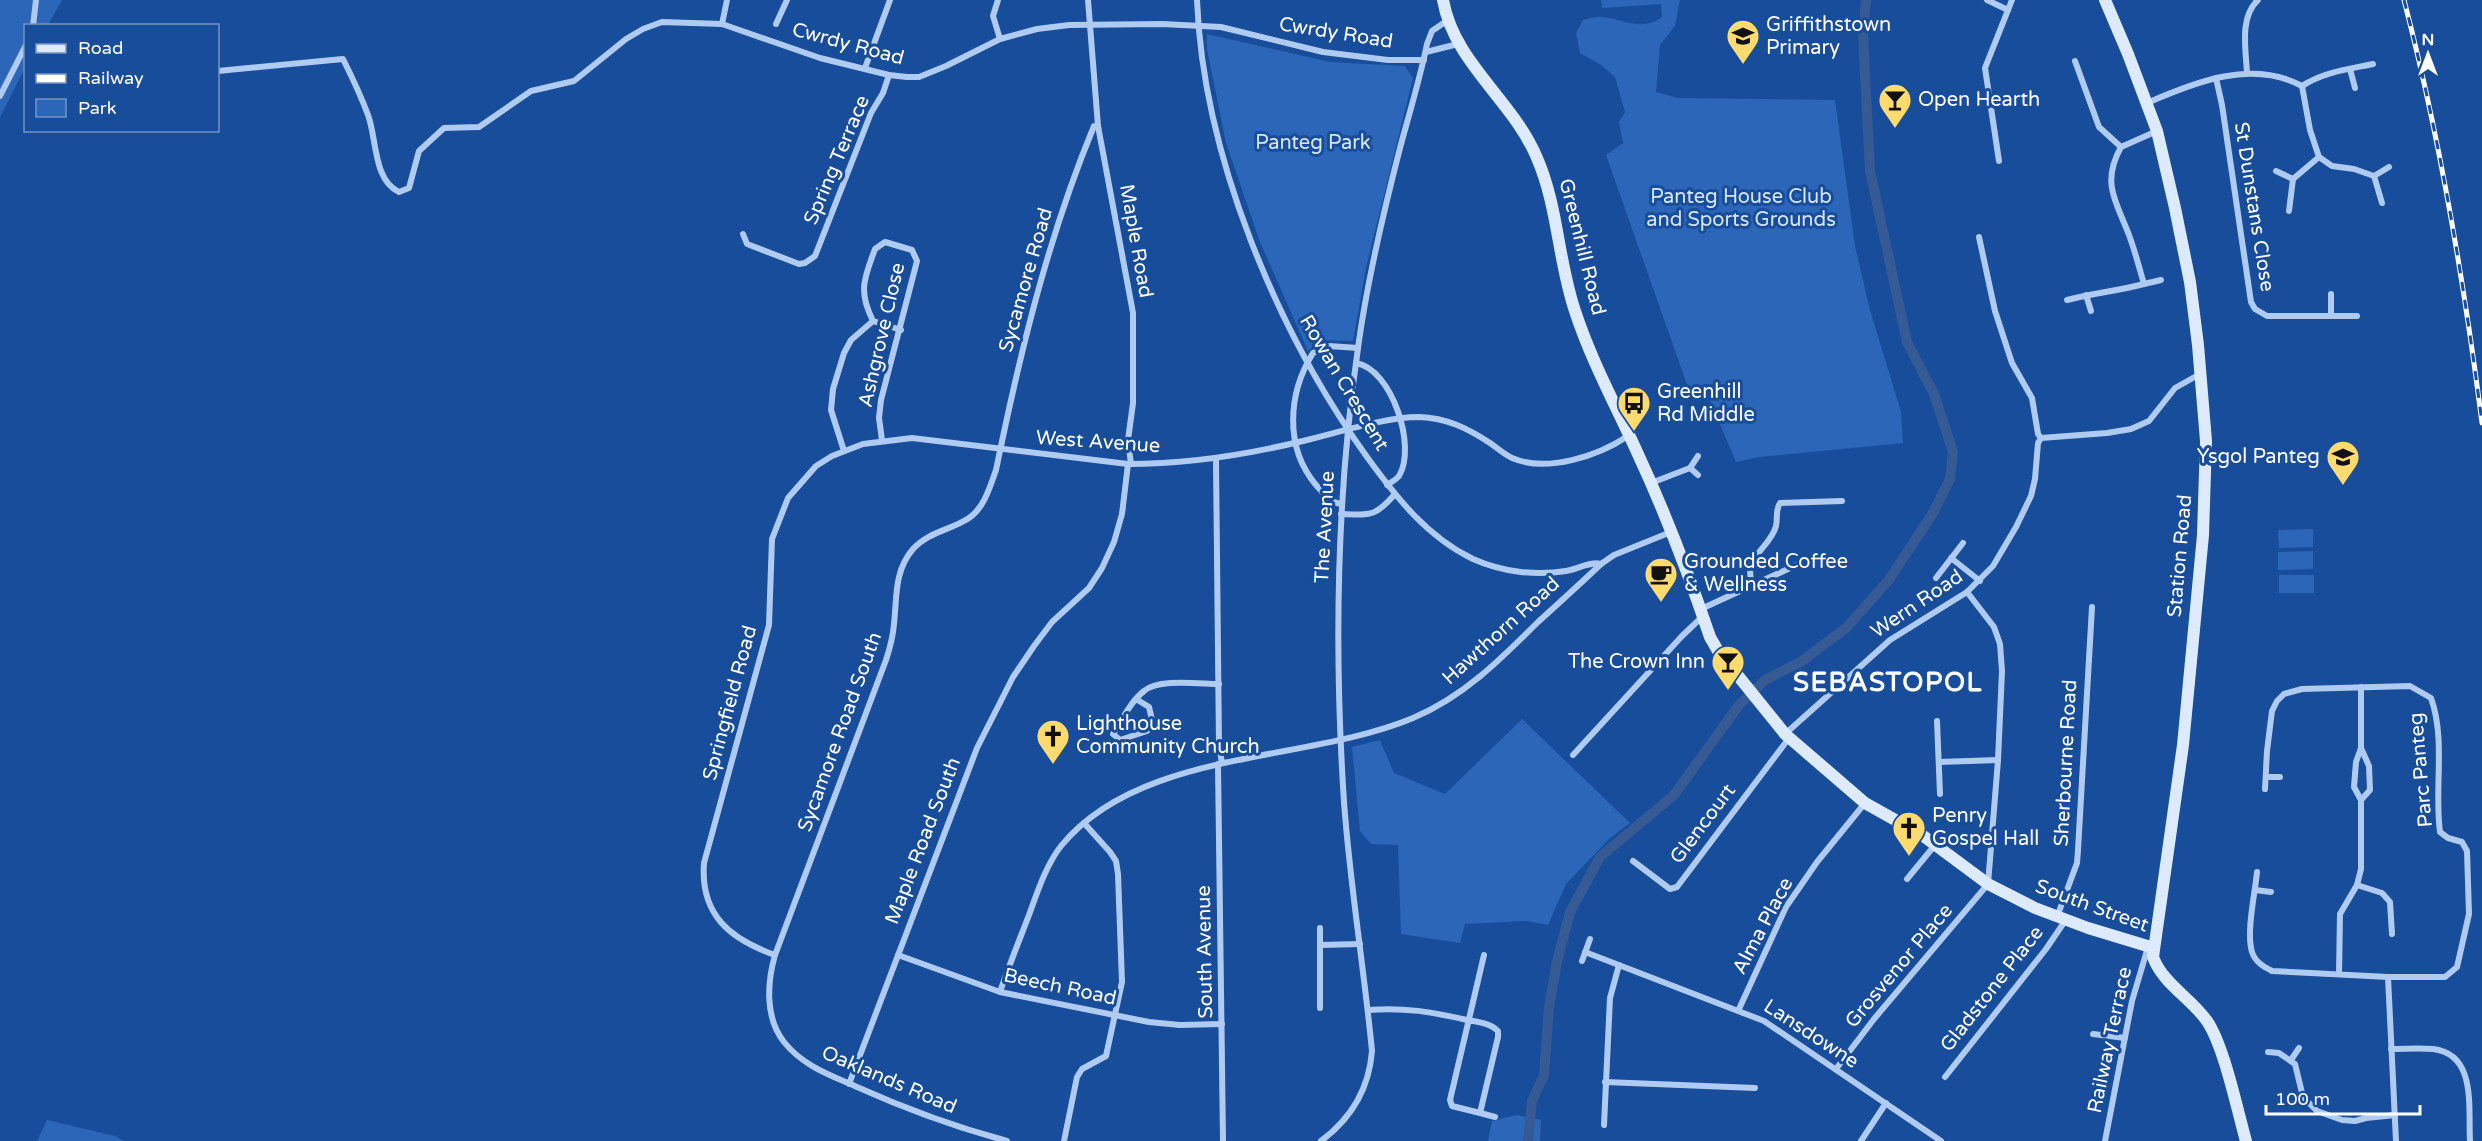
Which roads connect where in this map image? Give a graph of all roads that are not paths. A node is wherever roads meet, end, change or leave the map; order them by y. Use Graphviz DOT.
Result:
graph roads {
  1 [pos="36,0"];
  2 [pos="727,0"];
  3 [pos="787,0"];
  4 [pos="890,0"];
  5 [pos="998,0"];
  6 [pos="1088,0"];
  7 [pos="1197,0"];
  8 [pos="1443,0"];
  9 [pos="1987,0"];
  10 [pos="2012,0"];
  11 [pos="2104,0"];
  12 [pos="2258,0"];
  13 [pos="2008,9"];
  14 [pos="1448,20"];
  15 [pos="33,24"];
  16 [pos="722,24"];
  17 [pos="776,24"];
  18 [pos="1089,24"];
  19 [pos="1198,26"];
  20 [pos="1000,39"];
  21 [pos="1458,44"];
  22 [pos="24,49"];
  23 [pos="1426,52"];
  24 [pos="1424,60"];
  25 [pos="2075,62"];
  26 [pos="2373,64"];
  27 [pos="865,68"];
  28 [pos="2350,69"];
  29 [pos="219,71"];
  30 [pos="2247,73"];
  31 [pos="889,75"];
  32 [pos="2216,78"];
  33 [pos="2302,86"];
  34 [pos="2355,88"];
  35 [pos="0,96"];
  36 [pos="2147,103"];
  37 [pos="1098,126"];
  38 [pos="2157,131"];
  39 [pos="2121,147"];
  40 [pos="2319,157"];
  41 [pos="1999,161"];
  42 [pos="2389,167"];
  43 [pos="2276,171"];
  44 [pos="2374,176"];
  45 [pos="2293,179"];
  46 [pos="2382,203"];
  47 [pos="2289,211"];
  48 [pos="743,234"];
  49 [pos="1979,237"];
  50 [pos="2161,280"];
  51 [pos="2144,284"];
  52 [pos="2331,294"];
  53 [pos="2086,295"];
  54 [pos="2067,300"];
  55 [pos="2091,311"];
  56 [pos="2331,315"];
  57 [pos="2357,316"];
  58 [pos="873,321"];
  59 [pos="901,330"];
  60 [pos="1358,348"];
  61 [pos="1307,362"];
  62 [pos="1356,363"];
  63 [pos="2200,374"];
  64 [pos="1399,419"];
  65 [pos="1348,430"];
  66 [pos="1628,436"];
  67 [pos="2041,438"];
  68 [pos="882,440"];
  69 [pos="1296,443"];
  70 [pos="1000,450"];
  71 [pos="844,451"];
  72 [pos="1698,456"];
  73 [pos="1216,460"];
  74 [pos="1129,464"];
  75 [pos="1690,468"];
  76 [pos="1698,476"];
  77 [pos="1650,483"];
  78 [pos="1388,485"];
  79 [pos="1395,494"];
  80 [pos="1842,501"];
  81 [pos="1342,504"];
  82 [pos="1341,514"];
  83 [pos="1671,532"];
  84 [pos="1963,543"];
  85 [pos="1951,558"];
  86 [pos="1802,563"];
  87 [pos="1601,564"];
  88 [pos="1936,578"];
  89 [pos="1980,581"];
  90 [pos="1753,586"];
  91 [pos="1967,592"];
  92 [pos="2091,607"];
  93 [pos="1702,612"];
  94 [pos="1052,622"];
  95 [pos="1219,684"];
  96 [pos="2361,687"];
  97 [pos="1136,699"];
  98 [pos="1937,721"];
  99 [pos="1787,736"];
  100 [pos="1342,739"];
  101 [pos="2361,748"];
  102 [pos="1573,755"];
  103 [pos="1998,760"];
  104 [pos="1939,762"];
  105 [pos="1220,763"];
  106 [pos="2266,777"];
  107 [pos="2280,777"];
  108 [pos="2265,789"];
  109 [pos="1940,794"];
  110 [pos="2361,800"];
  111 [pos="1865,803"];
  112 [pos="1084,823"];
  113 [pos="1935,845"];
  114 [pos="1633,861"];
  115 [pos="2257,872"];
  116 [pos="1907,879"];
  117 [pos="1988,884"];
  118 [pos="2357,885"];
  119 [pos="2255,890"];
  120 [pos="2271,892"];
  121 [pos="2061,919"];
  122 [pos="1320,928"];
  123 [pos="2392,934"];
  124 [pos="1590,939"];
  125 [pos="1360,944"];
  126 [pos="1320,945"];
  127 [pos="2151,947"];
  128 [pos="1585,952"];
  129 [pos="775,955"];
  130 [pos="898,955"];
  131 [pos="1484,955"];
  132 [pos="1582,961"];
  133 [pos="1619,965"];
  134 [pos="2339,974"];
  135 [pos="2388,977"];
  136 [pos="1000,992"];
  137 [pos="1320,1008"];
  138 [pos="1739,1009"];
  139 [pos="1368,1011"];
  140 [pos="1116,1016"];
  141 [pos="1468,1020"];
  142 [pos="1222,1024"];
  143 [pos="2093,1034"];
  144 [pos="2125,1038"];
  145 [pos="2300,1048"];
  146 [pos="2391,1049"];
  147 [pos="2268,1052"];
  148 [pos="2290,1060"];
  149 [pos="1836,1069"];
  150 [pos="1945,1077"];
  151 [pos="1605,1082"];
  152 [pos="849,1084"];
  153 [pos="1755,1088"];
  154 [pos="1886,1103"];
  155 [pos="1480,1113"];
  156 [pos="2395,1115"];
  157 [pos="1495,1117"];
  158 [pos="1604,1125"];
  159 [pos="1007,1141"];
  160 [pos="1064,1141"];
  161 [pos="1223,1141"];
  162 [pos="1321,1141"];
  163 [pos="1861,1141"];
  164 [pos="1941,1141"];
  165 [pos="2105,1141"];
  166 [pos="2246,1141"];
  167 [pos="2396,1141"];
  168 [pos="2470,1141"];
  1 -- 15 [label="street"];
  2 -- 16 [label="street"];
  3 -- 17 [label="street"];
  4 -- 27 [label="street"];
  5 -- 20 [label="street"];
  6 -- 18 [label="street, Maple Road"];
  7 -- 19 [label="street, Rowan Crescent"];
  8 -- 14 [label="street, Greenhill Road"];
  9 -- 13 [label="street"];
  10 -- 13 [label="street"];
  11 -- 36 [label="street, Station Road"];
  12 -- 30 [label="street"];
  13 -- 41 [label="street"];
  14 -- 21 [label="street, Greenhill Road"];
  14 -- 23 [label="street, The Avenue"];
  16 -- 27 [label="street, Cwrdy Road"];
  16 -- 29 [label="street, Cwrdy Road"];
  18 -- 19 [label="street, Cwrdy Road"];
  18 -- 20 [label="street, Cwrdy Road"];
  18 -- 37 [label="street, Maple Road"];
  19 -- 24 [label="street, Cwrdy Road"];
  19 -- 61 [label="street, Rowan Crescent"];
  20 -- 31 [label="street, Cwrdy Road"];
  21 -- 23 [label="street"];
  21 -- 66 [label="street, Greenhill Road"];
  22 -- 35 [label="street"];
  23 -- 24 [label="street, The Avenue"];
  24 -- 60 [label="street, The Avenue"];
  25 -- 39 [label="street"];
  26 -- 28 [label="street"];
  27 -- 31 [label="street, Cwrdy Road"];
  28 -- 33 [label="street"];
  28 -- 34 [label="street"];
  30 -- 32 [label="street"];
  30 -- 33 [label="street"];
  31 -- 48 [label="street, Spring Terrace"];
  32 -- 36 [label="street"];
  32 -- 56 [label="street, St Dunstans Close"];
  33 -- 40 [label="street"];
  36 -- 38 [label="street, Station Road"];
  37 -- 70 [label="street, Sycamore Road"];
  37 -- 74 [label="street, Maple Road"];
  38 -- 39 [label="street"];
  38 -- 63 [label="street, Station Road"];
  39 -- 51 [label="street"];
  40 -- 44 [label="street"];
  40 -- 45 [label="street"];
  42 -- 44 [label="street"];
  43 -- 45 [label="street"];
  44 -- 46 [label="street"];
  45 -- 47 [label="street"];
  49 -- 67 [label="street, Wern Road"];
  50 -- 51 [label="street"];
  51 -- 53 [label="street"];
  52 -- 56 [label="street"];
  53 -- 54 [label="street"];
  53 -- 55 [label="street"];
  56 -- 57 [label="street, St Dunstans Close"];
  58 -- 59 [label="street"];
  58 -- 59 [label="street, Ashgrove Close"];
  58 -- 71 [label="street, Ashgrove Close"];
  59 -- 68 [label="street, Ashgrove Close"];
  60 -- 61 [label="street"];
  60 -- 62 [label="street, The Avenue"];
  61 -- 65 [label="street, Rowan Crescent"];
  61 -- 69 [label="street"];
  62 -- 64 [label="street"];
  62 -- 65 [label="street, The Avenue"];
  63 -- 67 [label="street"];
  63 -- 127 [label="street, Station Road"];
  64 -- 65 [label="street, West Avenue"];
  64 -- 66 [label="street, West Avenue"];
  64 -- 78 [label="street"];
  65 -- 69 [label="street, West Avenue"];
  65 -- 78 [label="street, Rowan Crescent"];
  65 -- 81 [label="street, The Avenue"];
  66 -- 77 [label="street, Greenhill Road"];
  67 -- 89 [label="street, Wern Road"];
  68 -- 70 [label="street, West Avenue"];
  68 -- 71 [label="street, West Avenue"];
  69 -- 73 [label="street, West Avenue"];
  69 -- 81 [label="street"];
  70 -- 74 [label="street, West Avenue"];
  70 -- 129 [label="street, Sycamore Road South"];
  71 -- 129 [label="street, Springfield Road"];
  72 -- 75 [label="street"];
  73 -- 74 [label="street, West Avenue"];
  73 -- 95 [label="street, South Avenue"];
  74 -- 94 [label="street, Maple Road"];
  75 -- 76 [label="street"];
  75 -- 77 [label="street"];
  77 -- 83 [label="street, Greenhill Road"];
  78 -- 79 [label="street, Rowan Crescent"];
  79 -- 82 [label="street"];
  79 -- 87 [label="street, Rowan Crescent"];
  80 -- 90 [label="street"];
  81 -- 82 [label="street, The Avenue"];
  82 -- 100 [label="street, The Avenue"];
  83 -- 87 [label="street, Hawthorn Road"];
  83 -- 93 [label="street, Greenhill Road"];
  84 -- 85 [label="street"];
  85 -- 88 [label="street"];
  85 -- 89 [label="street"];
  86 -- 90 [label="street"];
  87 -- 100 [label="street, Hawthorn Road"];
  89 -- 91 [label="street, Wern Road"];
  90 -- 93 [label="street"];
  91 -- 99 [label="street, Wern Road"];
  91 -- 103 [label="street"];
  92 -- 121 [label="street, Sherbourne Road"];
  93 -- 99 [label="street, South Street"];
  93 -- 102 [label="street"];
  94 -- 130 [label="street, Maple Road South"];
  95 -- 97 [label="street"];
  95 -- 105 [label="street, South Avenue"];
  96 -- 101 [label="street"];
  96 -- 106 [label="street, Parc Panteg"];
  96 -- 135 [label="street, Parc Panteg"];
  97 -- 97 [label="street"];
  98 -- 104 [label="street"];
  99 -- 111 [label="street, South Street"];
  99 -- 114 [label="street, Glencourt"];
  100 -- 105 [label="street, Hawthorn Road"];
  100 -- 125 [label="street, The Avenue"];
  101 -- 110 [label="street"];
  101 -- 110 [label="street"];
  103 -- 104 [label="street"];
  103 -- 117 [label="street"];
  104 -- 109 [label="street"];
  105 -- 112 [label="street, Hawthorn Road"];
  105 -- 142 [label="street, South Avenue"];
  106 -- 107 [label="street"];
  106 -- 108 [label="street, Parc Panteg"];
  110 -- 118 [label="street"];
  111 -- 113 [label="street, South Street"];
  111 -- 138 [label="street, Alma Place"];
  112 -- 136 [label="street, Hawthorn Road"];
  112 -- 140 [label="street"];
  113 -- 116 [label="street"];
  113 -- 117 [label="street, South Street"];
  115 -- 119 [label="street, Parc Panteg"];
  117 -- 121 [label="street, South Street"];
  117 -- 149 [label="street, Grosvenor Place"];
  118 -- 123 [label="street"];
  118 -- 134 [label="street"];
  119 -- 120 [label="street"];
  119 -- 134 [label="street, Parc Panteg"];
  121 -- 127 [label="street, South Street"];
  121 -- 150 [label="street, Gladstone Place"];
  122 -- 126 [label="street"];
  124 -- 128 [label="street"];
  125 -- 126 [label="street"];
  125 -- 139 [label="street, The Avenue"];
  126 -- 137 [label="street"];
  127 -- 144 [label="street, Railway Terrace"];
  127 -- 166 [label="street"];
  128 -- 132 [label="street"];
  128 -- 133 [label="street, Lansdowne"];
  129 -- 152 [label="street, Oaklands Road"];
  130 -- 136 [label="street, Beech Road"];
  130 -- 152 [label="street, Maple Road South"];
  131 -- 141 [label="street"];
  133 -- 138 [label="street, Lansdowne"];
  133 -- 151 [label="street"];
  134 -- 135 [label="street, Parc Panteg"];
  135 -- 146 [label="street"];
  136 -- 140 [label="street, Beech Road"];
  138 -- 149 [label="street, Lansdowne"];
  139 -- 141 [label="street"];
  139 -- 162 [label="street, The Avenue"];
  140 -- 142 [label="street, Beech Road"];
  140 -- 160 [label="street"];
  141 -- 155 [label="street"];
  141 -- 155 [label="street"];
  142 -- 161 [label="street, South Avenue"];
  143 -- 144 [label="street"];
  144 -- 165 [label="street, Railway Terrace"];
  145 -- 148 [label="street"];
  146 -- 156 [label="street"];
  146 -- 168 [label="street"];
  147 -- 148 [label="street"];
  148 -- 156 [label="street"];
  149 -- 154 [label="street, Lansdowne"];
  151 -- 153 [label="street"];
  151 -- 158 [label="street"];
  152 -- 159 [label="street, Oaklands Road"];
  154 -- 163 [label="street"];
  154 -- 164 [label="street, Lansdowne"];
  155 -- 157 [label="street"];
  156 -- 167 [label="street"];
}
